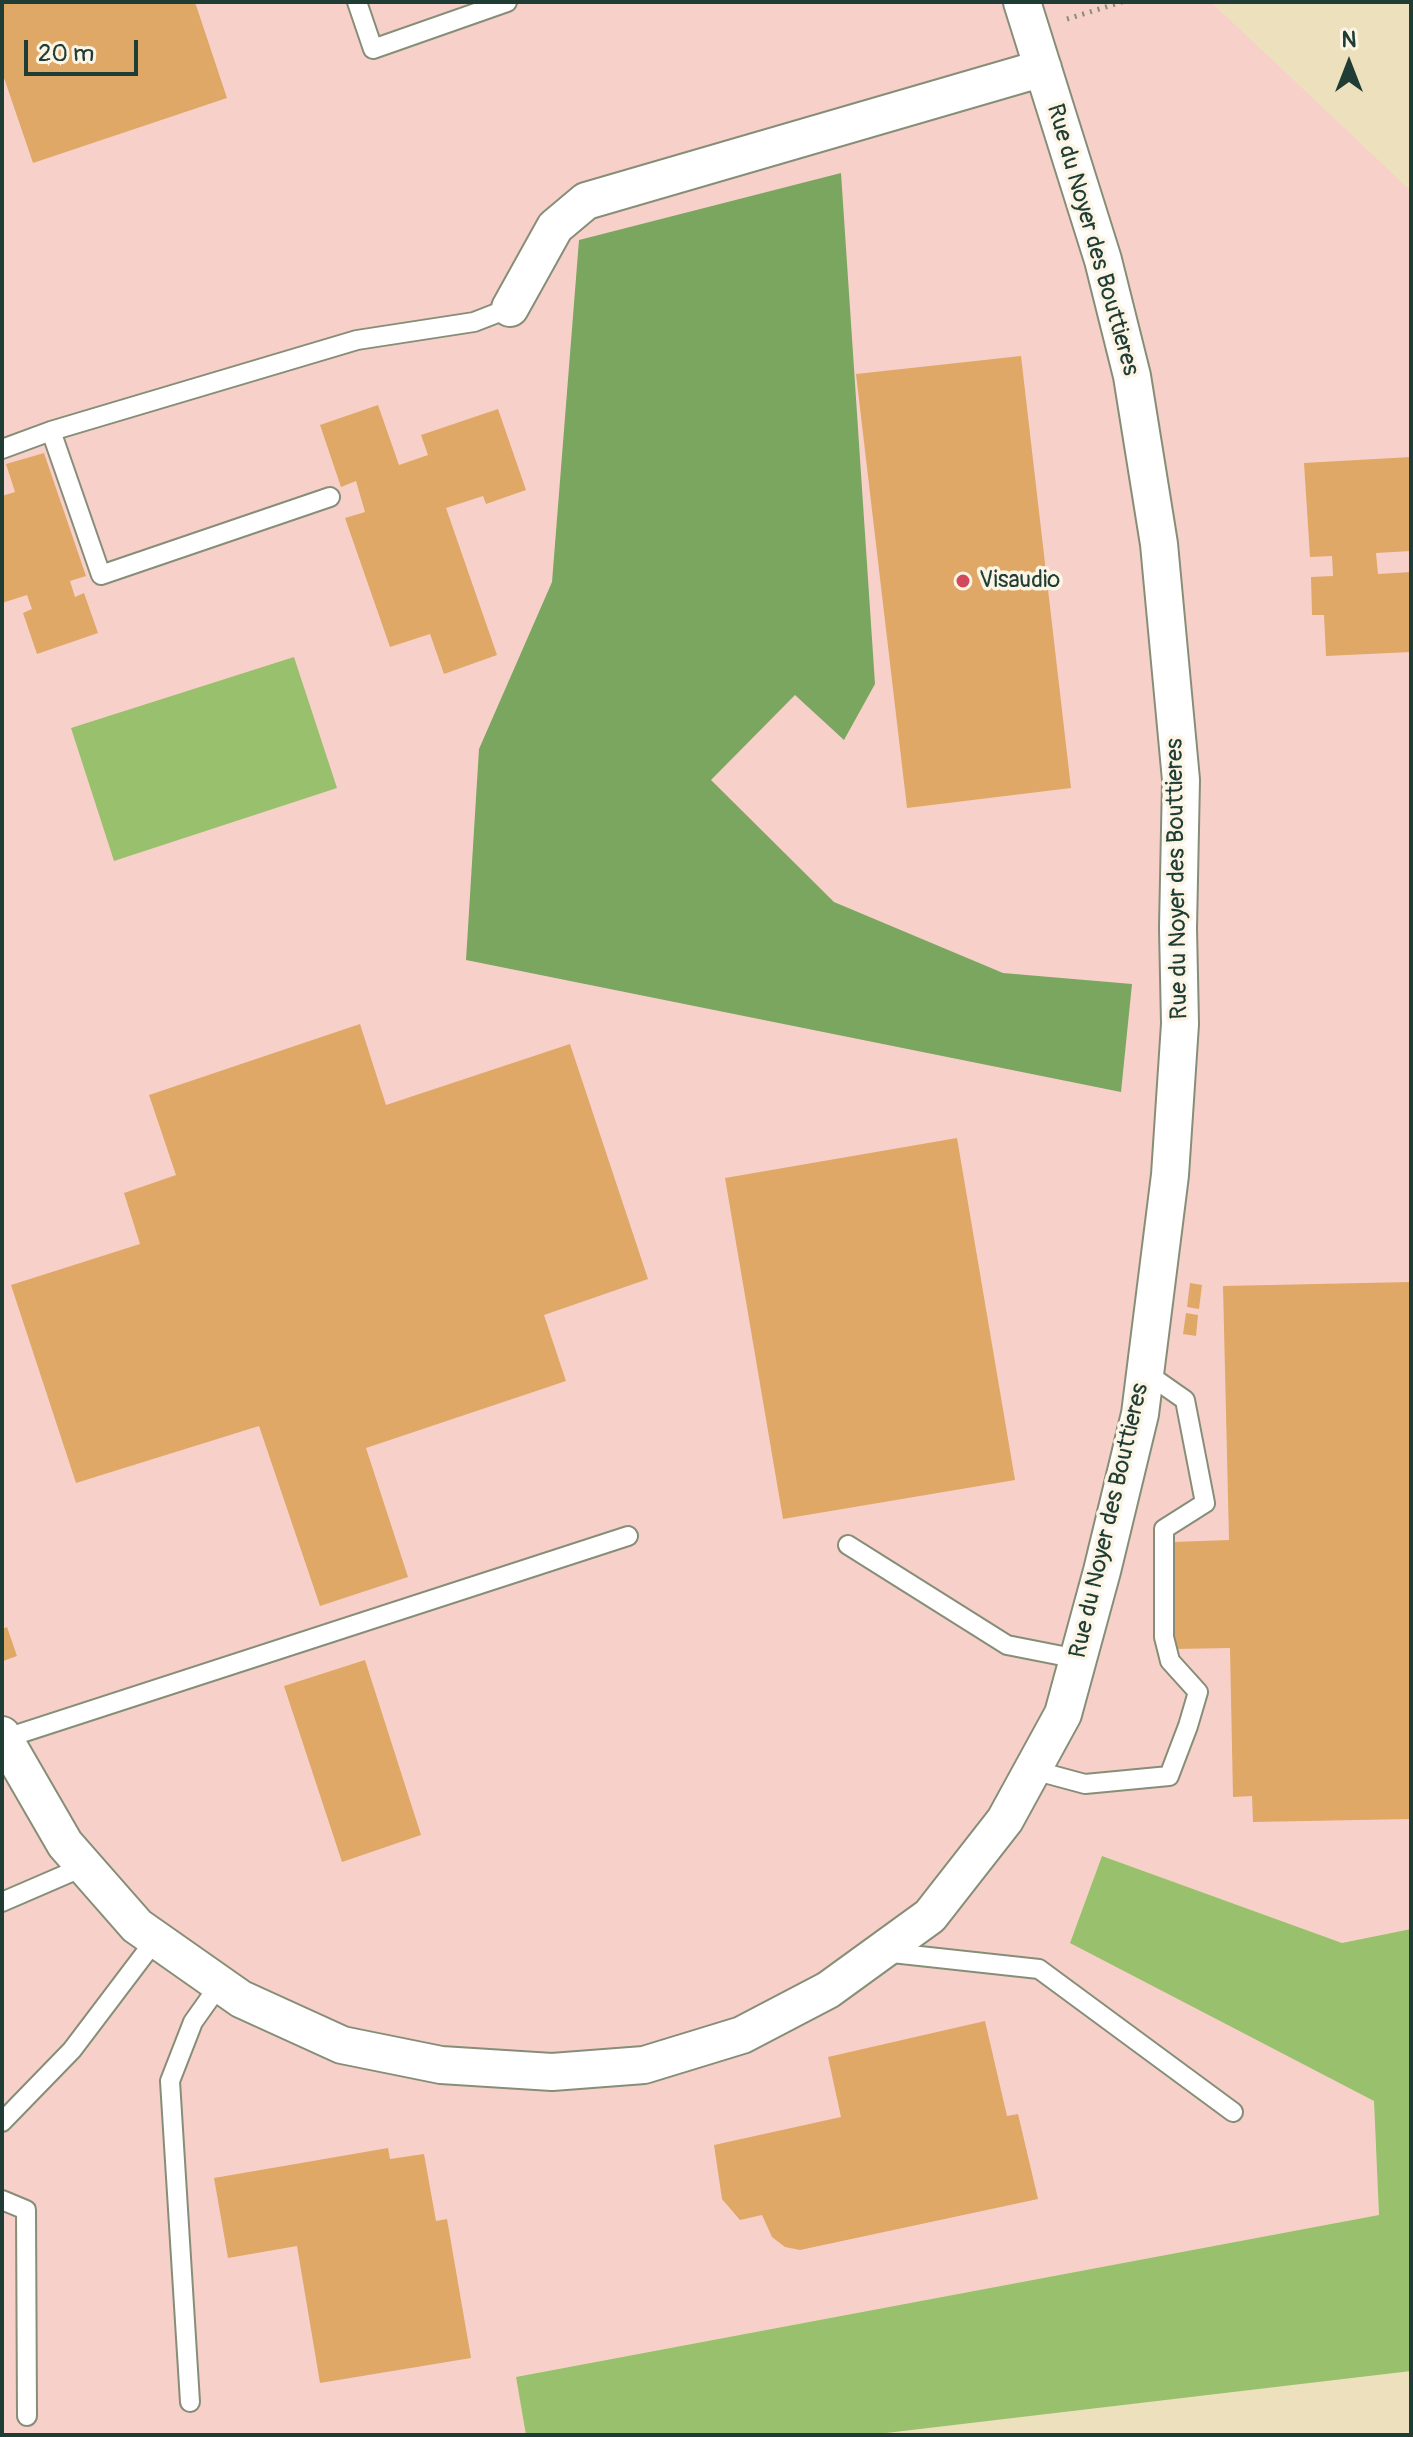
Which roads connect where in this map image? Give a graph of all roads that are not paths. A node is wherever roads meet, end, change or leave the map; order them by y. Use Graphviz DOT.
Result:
graph roads {
  1 [pos="357,2"];
  2 [pos="507,2"];
  3 [pos="1027,16"];
  4 [pos="1043,68"];
  5 [pos="510,308"];
  6 [pos="51,431"];
  7 [pos="2,449"];
  8 [pos="330,497"];
  9 [pos="1145,1372"];
  10 [pos="628,1536"];
  11 [pos="848,1545"];
  12 [pos="1078,1659"];
  13 [pos="3,1737"];
  14 [pos="1033,1770"];
  15 [pos="83,1867"];
  16 [pos="2,1902"];
  17 [pos="156,1939"];
  18 [pos="881,1952"];
  19 [pos="220,1984"];
  20 [pos="1233,2112"];
  21 [pos="2,2122"];
  22 [pos="2,2200"];
  23 [pos="190,2402"];
  24 [pos="27,2416"];
  1 -- 2 [label="lane"];
  3 -- 4 [label="street, Rue du Noyer des Bouttieres"];
  4 -- 5 [label="street"];
  4 -- 9 [label="street, Rue du Noyer des Bouttieres"];
  5 -- 6 [label="lane"];
  6 -- 7 [label="lane"];
  6 -- 8 [label="lane"];
  9 -- 12 [label="street, Rue du Noyer des Bouttieres"];
  9 -- 14 [label="lane"];
  10 -- 13 [label="lane"];
  11 -- 12 [label="lane"];
  12 -- 14 [label="street, Rue du Noyer des Bouttieres"];
  13 -- 15 [label="street, Rue du Noyer des Bouttieres"];
  14 -- 18 [label="street, Rue du Noyer des Bouttieres"];
  15 -- 16 [label="lane"];
  15 -- 17 [label="street, Rue du Noyer des Bouttieres"];
  17 -- 19 [label="street, Rue du Noyer des Bouttieres"];
  17 -- 21 [label="lane"];
  18 -- 19 [label="street, Rue du Noyer des Bouttieres"];
  18 -- 20 [label="lane"];
  19 -- 23 [label="lane"];
  22 -- 24 [label="lane"];
}
